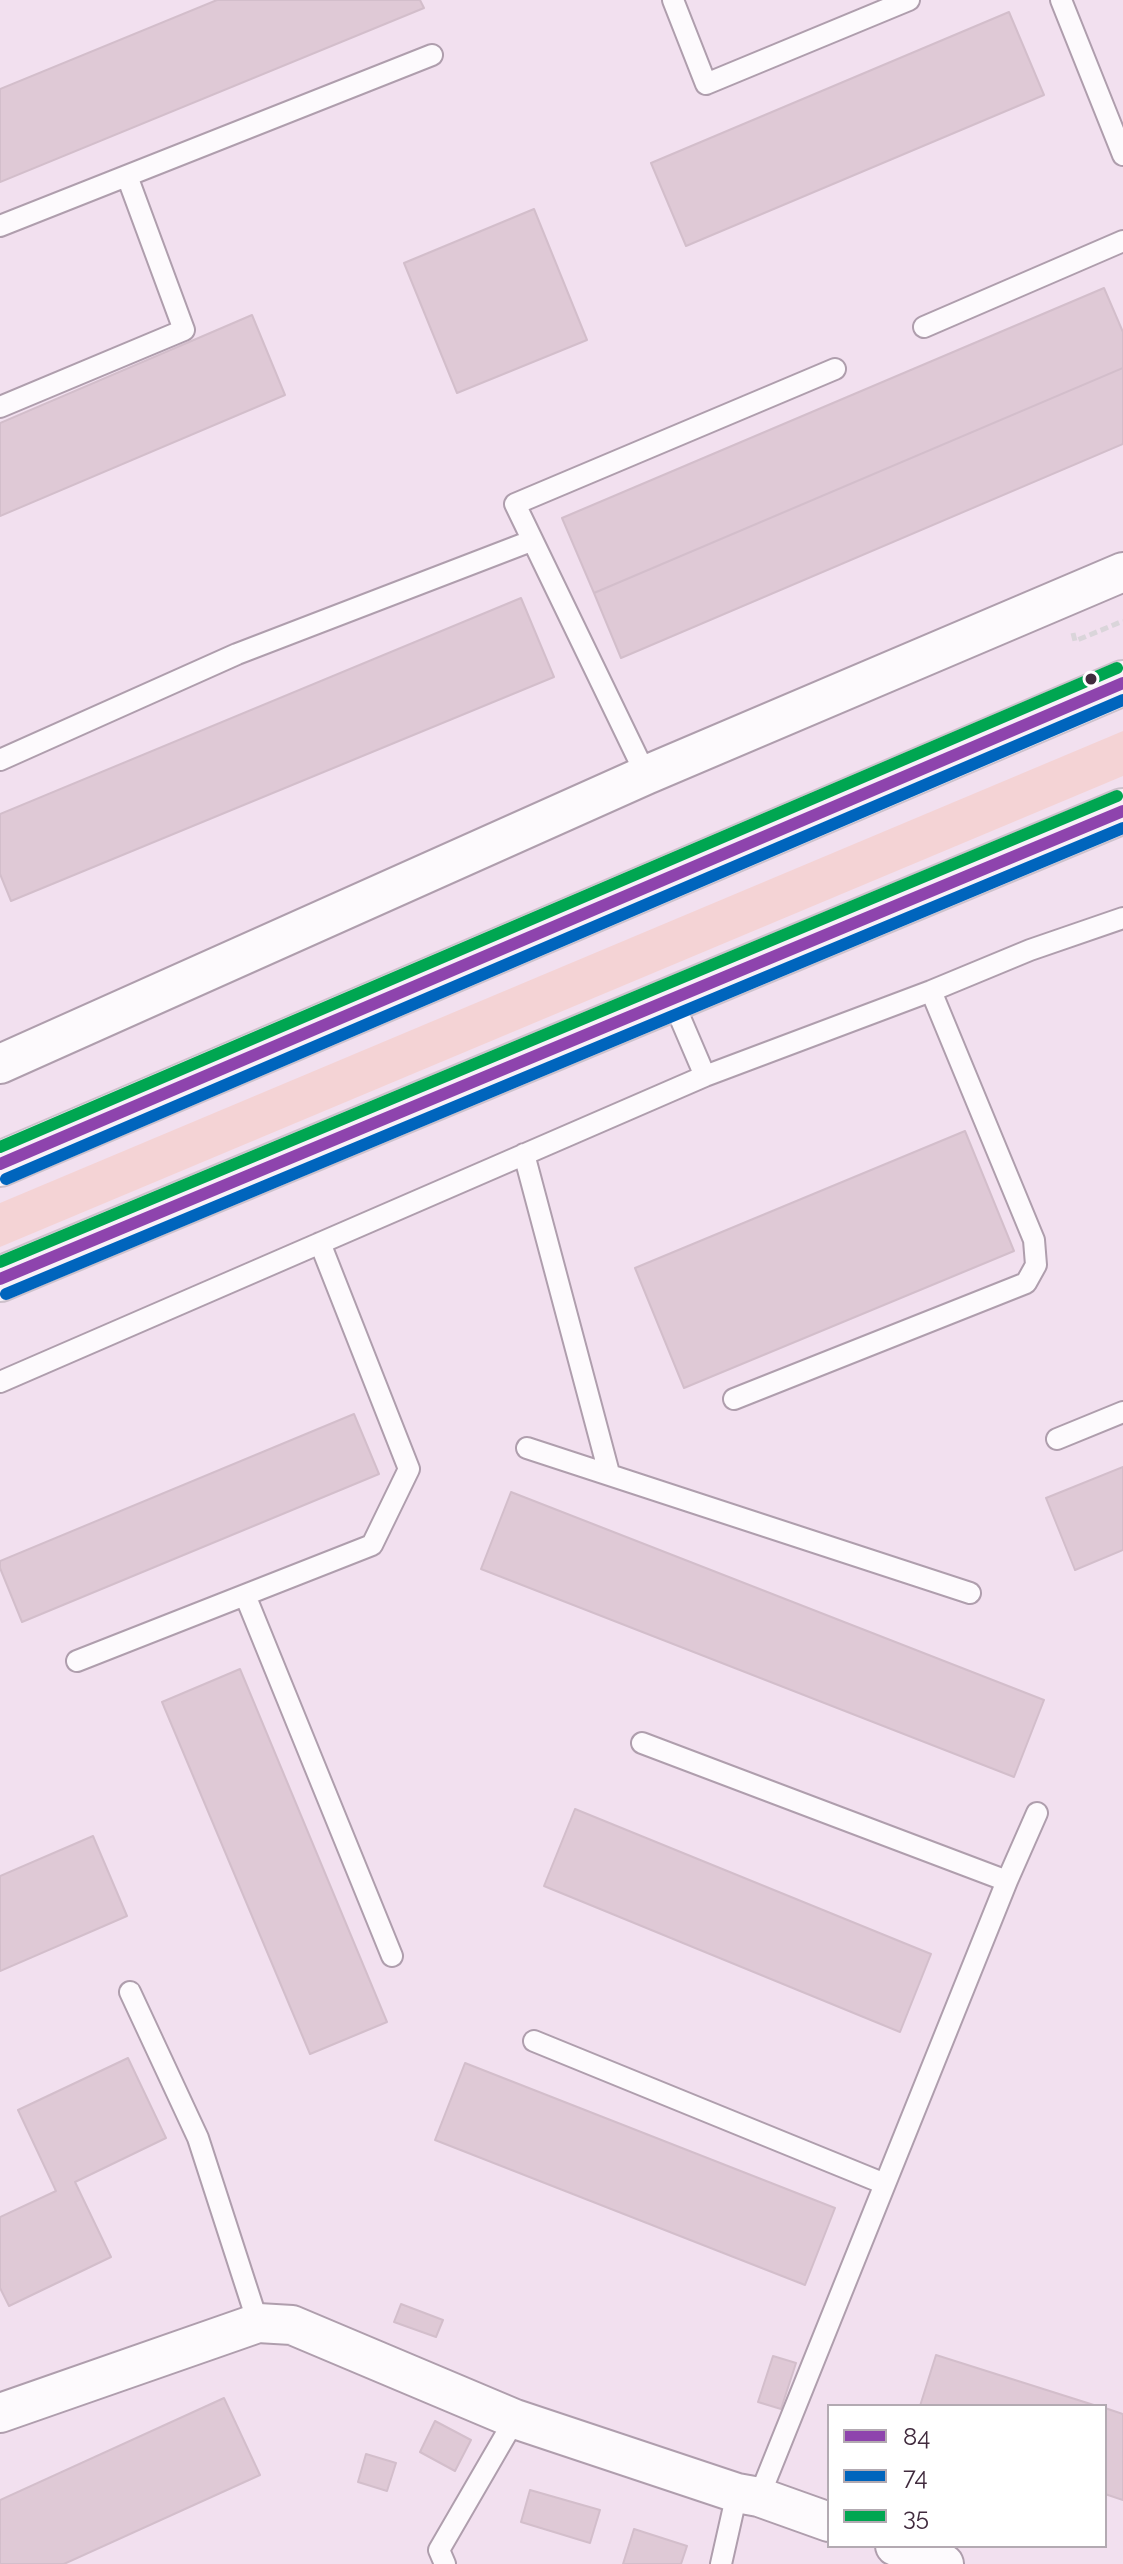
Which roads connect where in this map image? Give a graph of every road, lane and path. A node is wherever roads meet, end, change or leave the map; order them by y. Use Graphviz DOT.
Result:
graph roads {
  1 [pos="673,0"];
  2 [pos="909,0"];
  3 [pos="1061,0"];
  4 [pos="432,55"];
  5 [pos="1123,155"];
  6 [pos="127,176"];
  7 [pos="0,226"];
  8 [pos="1123,241"];
  9 [pos="924,327"];
  10 [pos="835,369"];
  11 [pos="0,407"];
  12 [pos="531,541"];
  13 [pos="1123,572"];
  14 [pos="1123,621"];
  15 [pos="1075,641"];
  16 [pos="1123,683"];
  17 [pos="0,760"];
  18 [pos="646,775"];
  19 [pos="1123,811"];
  20 [pos="1123,918"];
  21 [pos="931,991"];
  22 [pos="672,999"];
  23 [pos="0,1064"];
  24 [pos="705,1076"];
  25 [pos="524,1154"];
  26 [pos="0,1164"];
  27 [pos="320,1243"];
  28 [pos="0,1279"];
  29 [pos="0,1382"];
  30 [pos="734,1399"];
  31 [pos="1123,1412"];
  32 [pos="1057,1439"];
  33 [pos="527,1448"];
  34 [pos="609,1473"];
  35 [pos="970,1593"];
  36 [pos="245,1595"];
  37 [pos="77,1661"];
  38 [pos="642,1743"];
  39 [pos="1037,1813"];
  40 [pos="1007,1881"];
  41 [pos="392,1956"];
  42 [pos="130,1992"];
  43 [pos="534,2041"];
  44 [pos="885,2184"];
  45 [pos="258,2323"];
  46 [pos="0,2413"];
  47 [pos="515,2419"];
  48 [pos="748,2495"];
  49 [pos="827,2521"];
  50 [pos="900,2548"];
  51 [pos="445,2564"];
  52 [pos="721,2564"];
  53 [pos="944,2564"];
  1 -- 2 [label="lane"];
  3 -- 5 [label="lane"];
  4 -- 6 [label="lane"];
  6 -- 7 [label="lane"];
  6 -- 11 [label="lane"];
  8 -- 9 [label="lane"];
  10 -- 12 [label="lane"];
  12 -- 17 [label="lane"];
  12 -- 18 [label="lane"];
  13 -- 18 [label="street"];
  14 -- 15 [label="path"];
  16 -- 26 [label="main road"];
  18 -- 23 [label="street"];
  19 -- 22 [label="main road"];
  20 -- 21 [label="lane"];
  21 -- 24 [label="lane"];
  21 -- 30 [label="lane"];
  22 -- 24 [label="lane"];
  22 -- 28 [label="main road"];
  24 -- 25 [label="lane"];
  25 -- 27 [label="lane"];
  25 -- 34 [label="lane"];
  27 -- 29 [label="lane"];
  27 -- 36 [label="lane"];
  31 -- 32 [label="lane"];
  33 -- 34 [label="lane"];
  34 -- 35 [label="lane"];
  36 -- 37 [label="lane"];
  36 -- 41 [label="lane"];
  38 -- 40 [label="lane"];
  39 -- 40 [label="lane"];
  40 -- 44 [label="lane"];
  42 -- 45 [label="lane"];
  43 -- 44 [label="lane"];
  44 -- 48 [label="lane"];
  45 -- 46 [label="street"];
  45 -- 47 [label="street"];
  47 -- 48 [label="street"];
  47 -- 51 [label="lane"];
  48 -- 49 [label="street"];
  48 -- 52 [label="lane"];
  50 -- 53 [label="street"];
}
